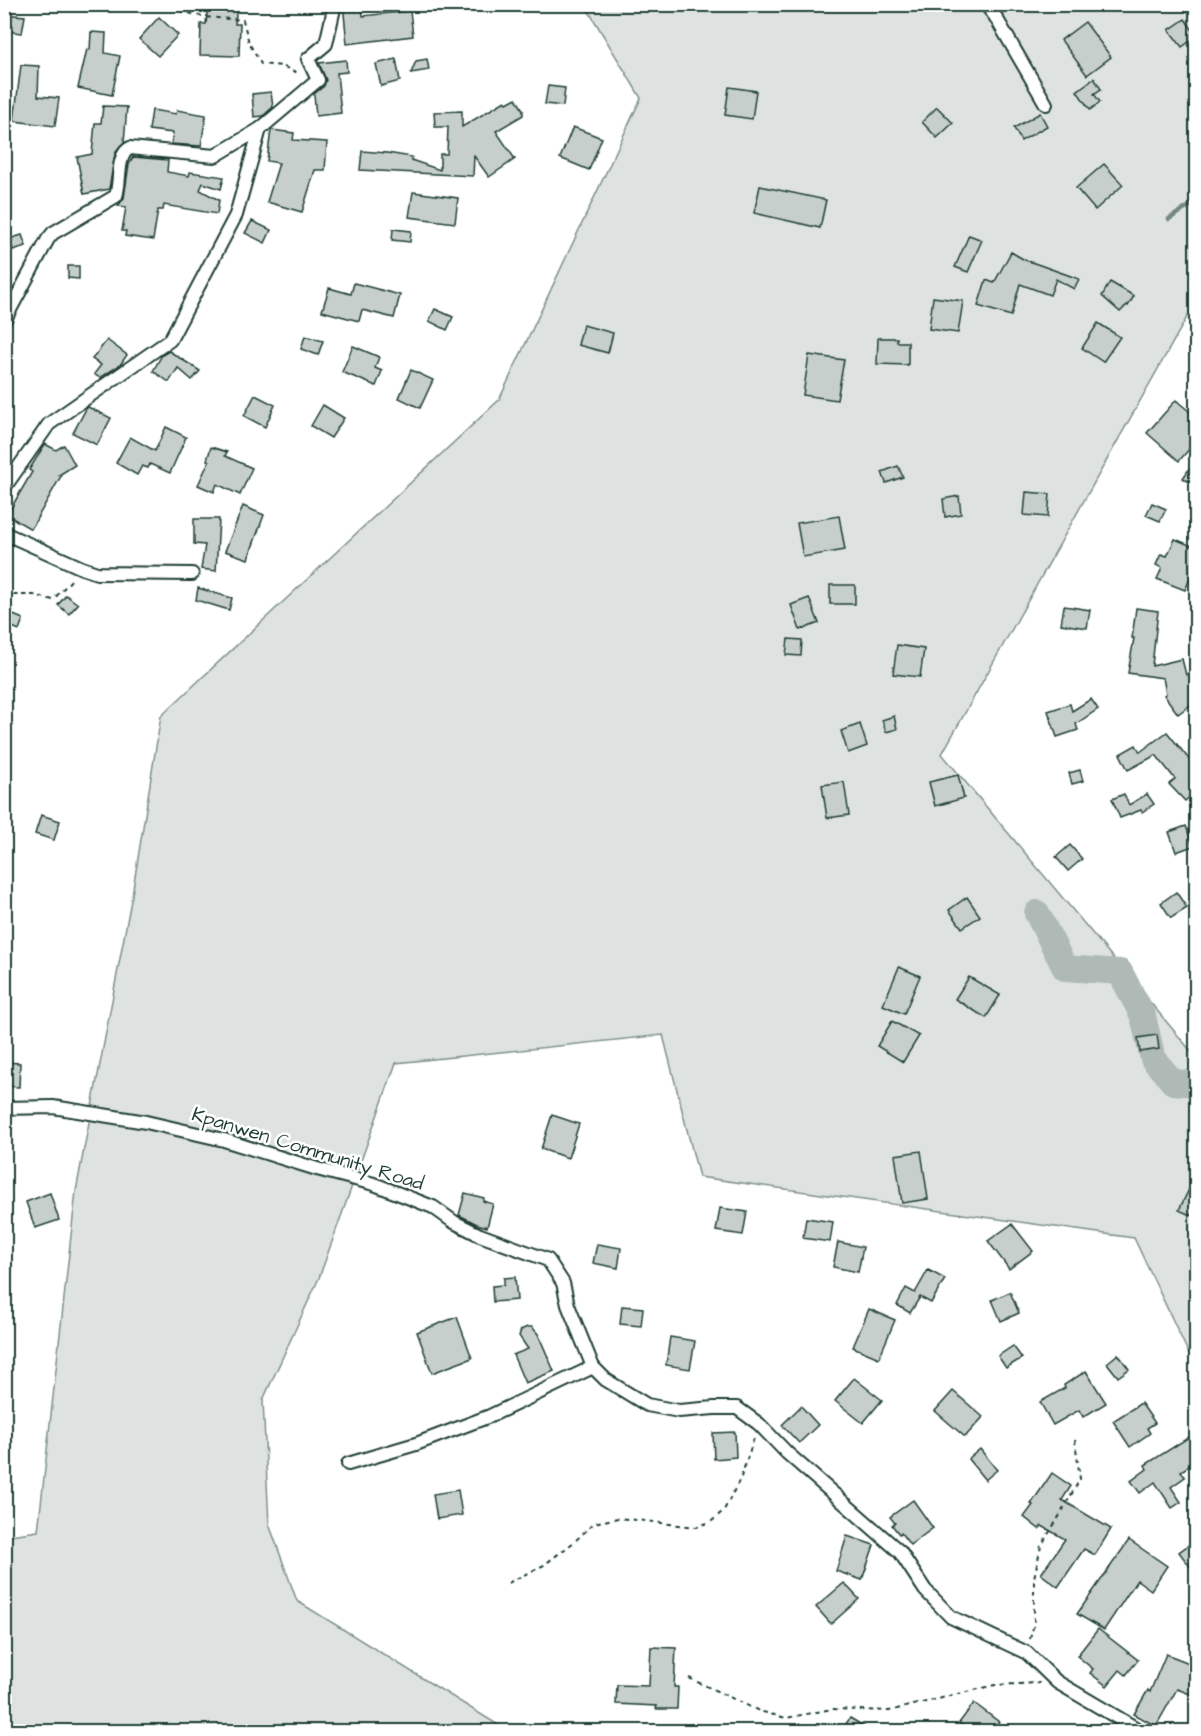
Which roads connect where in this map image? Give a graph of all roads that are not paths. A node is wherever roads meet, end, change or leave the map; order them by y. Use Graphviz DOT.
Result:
graph roads {
  1 [pos="335,4"];
  2 [pos="985,4"];
  3 [pos="1046,104"];
  4 [pos="260,129"];
  5 [pos="4,321"];
  6 [pos="4,488"];
  7 [pos="4,533"];
  8 [pos="192,574"];
  9 [pos="4,1108"];
  10 [pos="594,1367"];
  11 [pos="348,1464"];
  12 [pos="1142,1731"];
  1 -- 4 [label="street"];
  2 -- 3 [label="street"];
  4 -- 5 [label="street"];
  4 -- 6 [label="street"];
  7 -- 8 [label="street"];
  9 -- 10 [label="street, Kpanwen Community Road"];
  10 -- 11 [label="street"];
  10 -- 12 [label="street, Kpanwen Community Road"];
}
